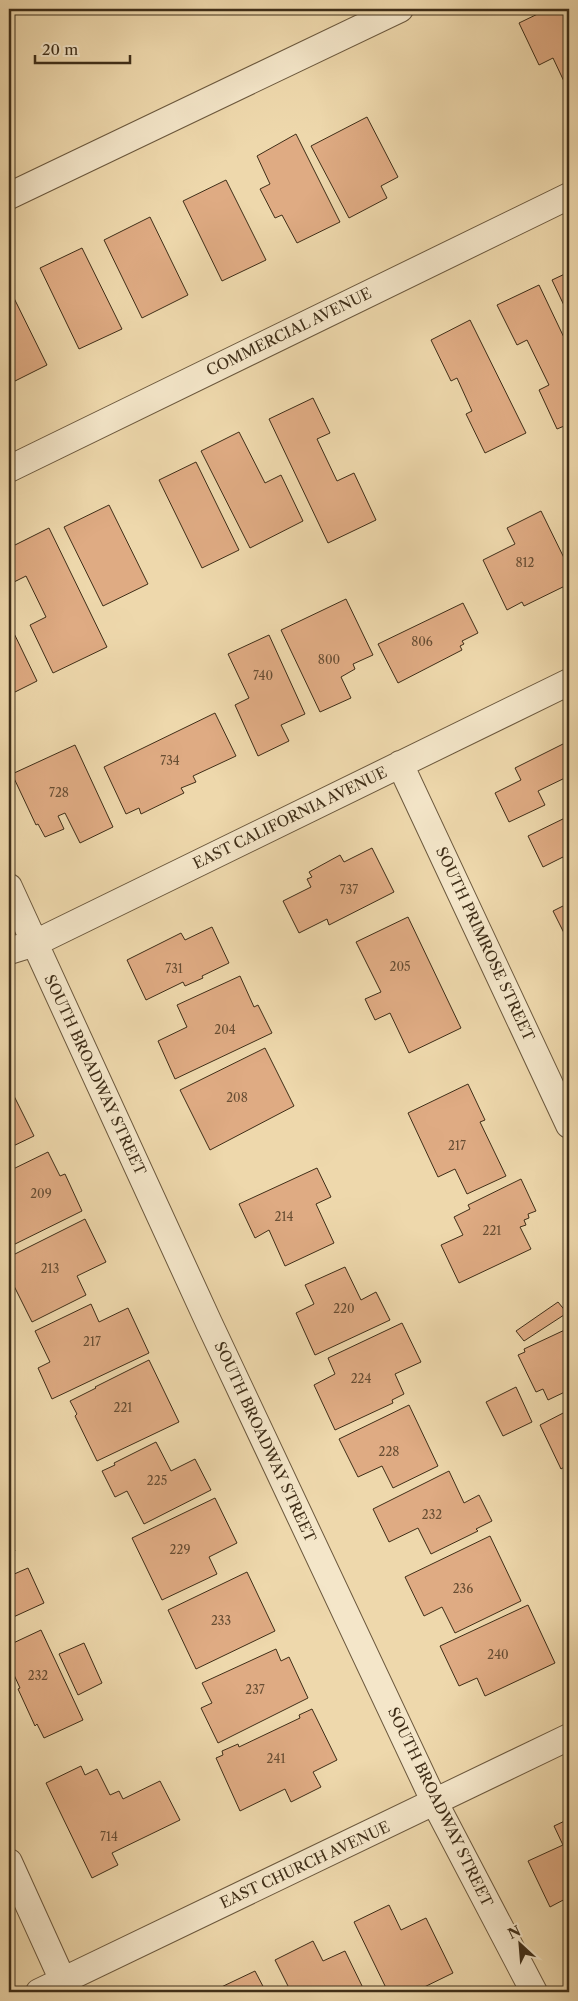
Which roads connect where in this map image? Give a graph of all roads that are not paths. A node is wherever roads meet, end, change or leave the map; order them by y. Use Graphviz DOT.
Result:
graph roads {
  1 [pos="400,9"];
  2 [pos="9,196"];
  3 [pos="569,196"];
  4 [pos="9,469"];
  5 [pos="569,682"];
  6 [pos="400,764"];
  7 [pos="9,887"];
  8 [pos="35,943"];
  9 [pos="9,951"];
  10 [pos="569,1125"];
  11 [pos="569,1737"];
  12 [pos="436,1803"];
  13 [pos="9,1862"];
  14 [pos="63,1980"];
  15 [pos="39,1992"];
  16 [pos="534,1992"];
  1 -- 2 [label="street"];
  3 -- 4 [label="street, COMMERCIAL AVENUE"];
  5 -- 6 [label="street, EAST CALIFORNIA AVENUE"];
  6 -- 8 [label="street, EAST CALIFORNIA AVENUE"];
  6 -- 10 [label="street, SOUTH PRIMROSE STREET"];
  7 -- 8 [label="street, SOUTH BROADWAY STREET"];
  8 -- 9 [label="street, EAST CALIFORNIA AVENUE"];
  8 -- 12 [label="street, SOUTH BROADWAY STREET"];
  11 -- 12 [label="street, EAST CHURCH AVENUE"];
  12 -- 14 [label="street, EAST CHURCH AVENUE"];
  12 -- 16 [label="street, SOUTH BROADWAY STREET"];
  13 -- 14 [label="street"];
  14 -- 15 [label="street, EAST CHURCH AVENUE"];
}
